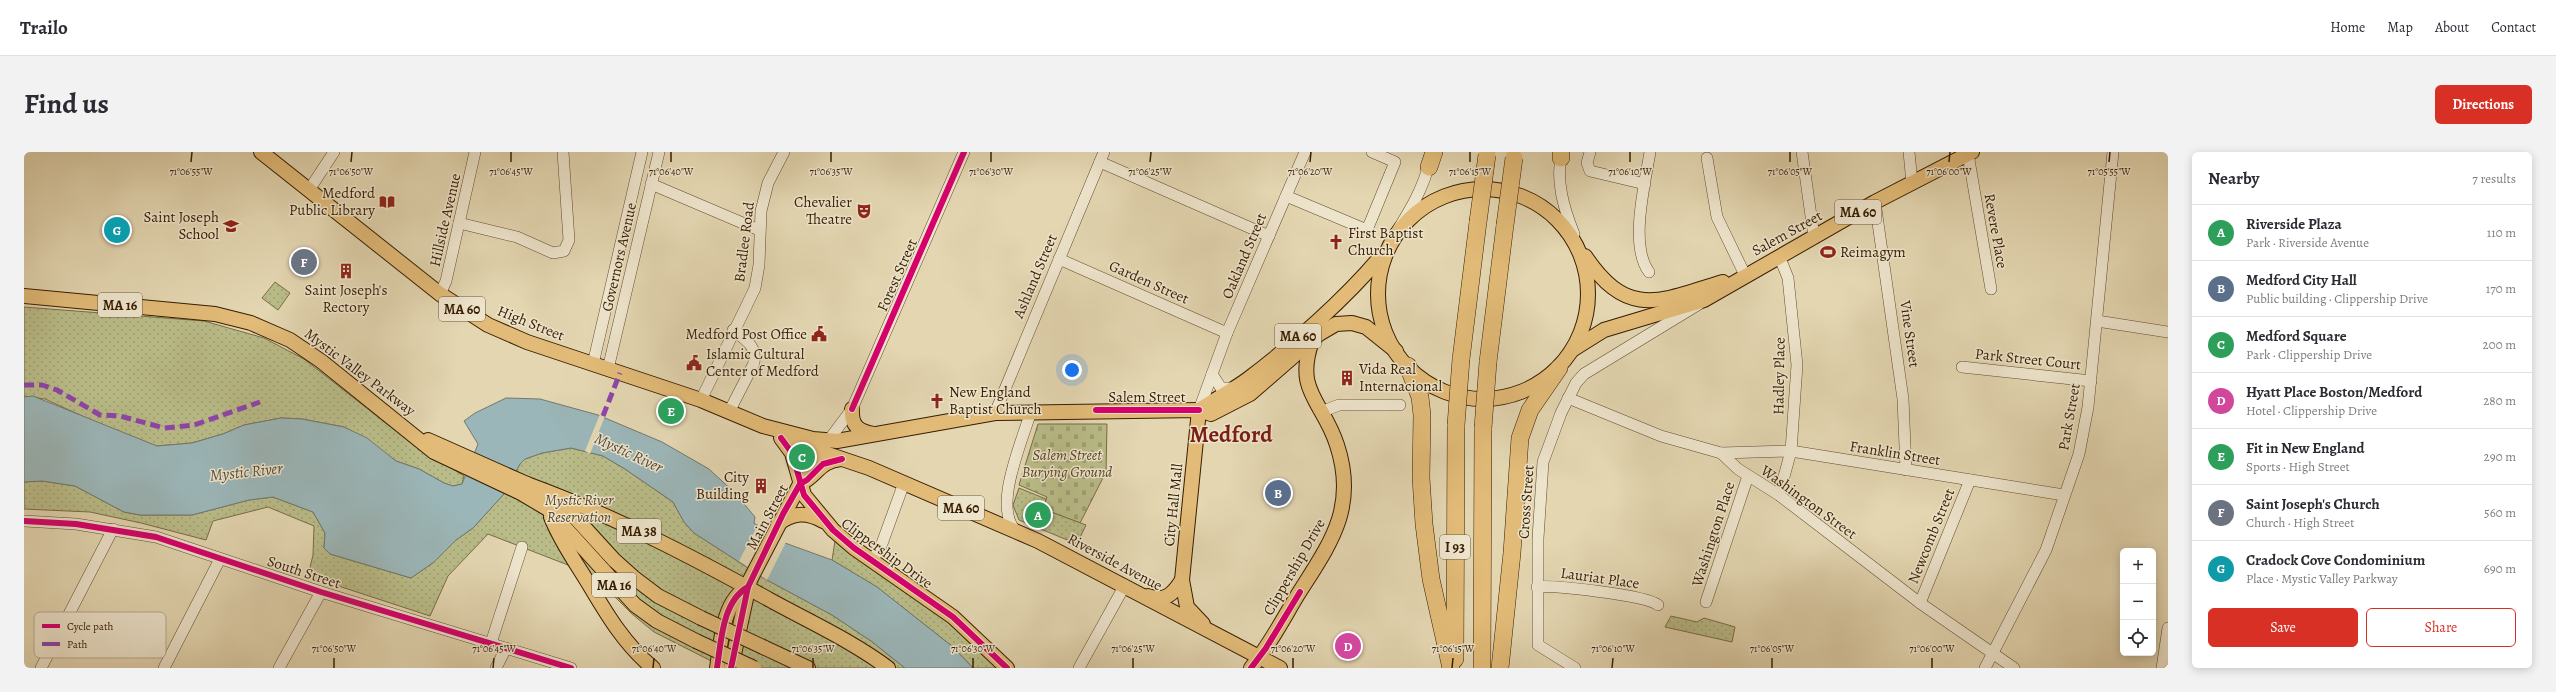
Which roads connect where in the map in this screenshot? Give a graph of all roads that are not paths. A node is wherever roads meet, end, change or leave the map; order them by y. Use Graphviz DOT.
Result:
graph roads {
  1 [pos="261,152"];
  2 [pos="334,152"];
  3 [pos="476,152"];
  4 [pos="563,152"];
  5 [pos="642,152"];
  6 [pos="659,152"];
  7 [pos="784,152"];
  8 [pos="964,152"];
  9 [pos="1305,152"];
  10 [pos="1372,152"];
  11 [pos="1590,152"];
  12 [pos="1650,152"];
  13 [pos="1802,152"];
  14 [pos="1909,152"];
  15 [pos="2113,152"];
  16 [pos="1488,153"];
  17 [pos="1970,153"];
  18 [pos="1561,154"];
  19 [pos="1514,155"];
  20 [pos="1102,157"];
  21 [pos="1432,157"];
  22 [pos="1708,158"];
  23 [pos="1912,183"];
  24 [pos="651,184"];
  25 [pos="1645,184"];
  26 [pos="309,190"];
  27 [pos="1286,196"];
  28 [pos="1875,202"];
  29 [pos="459,223"];
  30 [pos="759,230"];
  31 [pos="1574,234"];
  32 [pos="1269,236"];
  33 [pos="1394,236"];
  34 [pos="1814,237"];
  35 [pos="1387,249"];
  36 [pos="1583,252"];
  37 [pos="1780,258"];
  38 [pos="1059,259"];
  39 [pos="615,271"];
  40 [pos="1649,272"];
  41 [pos="630,275"];
  42 [pos="1745,275"];
  43 [pos="1991,289"];
  44 [pos="440,294"];
  45 [pos="24,296"];
  46 [pos="1704,300"];
  47 [pos="2097,321"];
  48 [pos="733,330"];
  49 [pos="2168,332"];
  50 [pos="1227,333"];
  51 [pos="1312,341"];
  52 [pos="1396,351"];
  53 [pos="1571,351"];
  54 [pos="593,364"];
  55 [pos="1408,366"];
  56 [pos="1962,367"];
  57 [pos="1559,368"];
  58 [pos="608,369"];
  59 [pos="1212,374"];
  60 [pos="2091,381"];
  61 [pos="1234,388"];
  62 [pos="1568,398"];
  63 [pos="701,400"];
  64 [pos="1400,405"];
  65 [pos="852,409"];
  66 [pos="1199,410"];
  67 [pos="1031,411"];
  68 [pos="729,412"];
  69 [pos="1321,412"];
  70 [pos="995,413"];
  71 [pos="763,426"];
  72 [pos="876,434"];
  73 [pos="781,438"];
  74 [pos="828,441"];
  75 [pos="1791,451"];
  76 [pos="818,452"];
  77 [pos="1721,453"];
  78 [pos="842,459"];
  79 [pos="1906,470"];
  80 [pos="1748,476"];
  81 [pos="1970,480"];
  82 [pos="904,483"];
  83 [pos="520,484"];
  84 [pos="800,484"];
  85 [pos="1779,495"];
  86 [pos="2064,495"];
  87 [pos="548,509"];
  88 [pos="24,522"];
  89 [pos="828,524"];
  90 [pos="776,527"];
  91 [pos="113,530"];
  92 [pos="1018,533"];
  93 [pos="522,547"];
  94 [pos="220,559"];
  95 [pos="871,561"];
  96 [pos="1182,580"];
  97 [pos="1125,586"];
  98 [pos="748,587"];
  99 [pos="1537,587"];
  100 [pos="321,592"];
  101 [pos="1138,592"];
  102 [pos="1706,602"];
  103 [pos="1920,603"];
  104 [pos="1658,605"];
  105 [pos="70,612"];
  106 [pos="2168,628"];
  107 [pos="1211,630"];
  108 [pos="491,643"];
  109 [pos="506,648"];
  110 [pos="1993,653"];
  111 [pos="1260,657"];
  112 [pos="46,658"];
  113 [pos="41,668"];
  114 [pos="164,668"];
  115 [pos="279,668"];
  116 [pos="496,668"];
  117 [pos="571,668"];
  118 [pos="653,668"];
  119 [pos="717,668"];
  120 [pos="731,668"];
  121 [pos="754,668"];
  122 [pos="808,668"];
  123 [pos="888,668"];
  124 [pos="1007,668"];
  125 [pos="1080,668"];
  126 [pos="1251,668"];
  127 [pos="1280,668"];
  128 [pos="1450,668"];
  129 [pos="1455,668"];
  130 [pos="1482,668"];
  131 [pos="1500,668"];
  132 [pos="1575,668"];
  133 [pos="1985,668"];
  134 [pos="2014,668"];
  135 [pos="2162,668"];
  1 -- 26 [label="main road, High Street / MA 60"];
  2 -- 26 [label="street"];
  3 -- 29 [label="street, Hillside Avenue"];
  4 -- 29 [label="street"];
  5 -- 39 [label="street, Governors Avenue"];
  6 -- 24 [label="street, Governors Avenue"];
  7 -- 30 [label="street, Bradlee Road"];
  8 -- 65 [label="street, Forest Street"];
  9 -- 27 [label="street, Oakland Street"];
  10 -- 27 [label="street"];
  11 -- 25 [label="street"];
  12 -- 25 [label="street"];
  13 -- 34 [label="street"];
  14 -- 23 [label="street"];
  15 -- 47 [label="street, Park Street"];
  16 -- 129 [label="highway, I 93, bridge"];
  17 -- 23 [label="main road, Salem Street / MA 60"];
  17 -- 43 [label="street, Revere Place"];
  18 -- 31 [label="street"];
  19 -- 130 [label="highway, I 93, bridge"];
  20 -- 32 [label="street"];
  20 -- 38 [label="street, Ashland Street"];
  21 -- 33 [label="street"];
  22 -- 42 [label="street"];
  23 -- 28 [label="main road, Salem Street / MA 60"];
  24 -- 30 [label="street"];
  24 -- 41 [label="street, Governors Avenue"];
  25 -- 40 [label="street"];
  26 -- 44 [label="main road, High Street / MA 60"];
  27 -- 32 [label="street, Oakland Street"];
  28 -- 34 [label="main road, Salem Street / MA 60"];
  28 -- 79 [label="street, Vine Street"];
  29 -- 44 [label="street, Hillside Avenue"];
  30 -- 48 [label="street, Bradlee Road"];
  31 -- 33 [label="main road, MA 60"];
  31 -- 36 [label="main road, MA 60"];
  32 -- 50 [label="street, Oakland Street"];
  33 -- 35 [label="main road, MA 60"];
  34 -- 37 [label="main road, Salem Street / MA 60"];
  35 -- 52 [label="main road"];
  35 -- 61 [label="main road, Salem Street / MA 60"];
  36 -- 42 [label="main road, Salem Street / MA 60"];
  36 -- 53 [label="main road"];
  37 -- 42 [label="main road, Salem Street / MA 60"];
  37 -- 75 [label="street, Hadley Place"];
  38 -- 50 [label="street, Garden Street"];
  38 -- 70 [label="street, Ashland Street"];
  39 -- 41 [label="street"];
  39 -- 54 [label="street, Governors Avenue"];
  41 -- 58 [label="street, Governors Avenue"];
  42 -- 46 [label="main road, Salem Street / MA 60"];
  44 -- 54 [label="main road, High Street / MA 60"];
  45 -- 83 [label="main road, Mystic Valley Parkway / MA 16"];
  46 -- 53 [label="main road, Salem Street / MA 60"];
  46 -- 62 [label="street, Salem Street"];
  47 -- 49 [label="street"];
  47 -- 60 [label="street, Park Street"];
  48 -- 63 [label="street, Bradlee Road"];
  48 -- 68 [label="street"];
  50 -- 59 [label="street, Oakland Street"];
  51 -- 52 [label="main road, Salem Street / MA 60"];
  51 -- 66 [label="main road, Salem Street / MA 60"];
  51 -- 69 [label="main road, Clippership Drive"];
  52 -- 55 [label="main road, MA 60"];
  53 -- 57 [label="main road, MA 60"];
  54 -- 58 [label="main road, High Street / MA 60"];
  55 -- 57 [label="main road, MA 60"];
  55 -- 128 [label="highway"];
  56 -- 60 [label="street, Park Street Court"];
  57 -- 131 [label="highway"];
  58 -- 63 [label="main road, High Street / MA 60"];
  59 -- 61 [label="street"];
  59 -- 66 [label="street, Oakland Street"];
  60 -- 86 [label="street, Park Street"];
  61 -- 66 [label="main road, Salem Street / MA 60"];
  62 -- 77 [label="street, Washington Street"];
  62 -- 99 [label="street, Cross Street"];
  63 -- 68 [label="main road, High Street / MA 60"];
  64 -- 69 [label="street"];
  65 -- 72 [label="main road"];
  65 -- 74 [label="street, Forest Street"];
  66 -- 67 [label="main road, Salem Street / MA 60"];
  66 -- 96 [label="main road, City Hall Mall"];
  67 -- 70 [label="main road, Salem Street / MA 60"];
  67 -- 92 [label="street"];
  68 -- 71 [label="main road, High Street / MA 60"];
  69 -- 111 [label="main road, Clippership Drive"];
  70 -- 72 [label="main road, Salem Street / MA 60"];
  71 -- 73 [label="main road, High Street / MA 60"];
  71 -- 74 [label="main road, High Street / MA 60"];
  72 -- 74 [label="main road, Salem Street / MA 60"];
  73 -- 76 [label="main road, High Street / MA 60"];
  73 -- 84 [label="main road, Clippership Drive"];
  74 -- 76 [label="main road, Main Street"];
  75 -- 77 [label="street, Franklin Street"];
  75 -- 79 [label="street, Franklin Street"];
  75 -- 85 [label="street, Hadley Place"];
  76 -- 78 [label="main road, Riverside Avenue / MA 60"];
  76 -- 84 [label="main road, Main Street"];
  77 -- 80 [label="street, Washington Street"];
  78 -- 82 [label="main road, Riverside Avenue / MA 60"];
  78 -- 84 [label="main road, Main Street"];
  79 -- 81 [label="street, Franklin Street"];
  80 -- 85 [label="street, Washington Street"];
  80 -- 102 [label="street, Washington Place"];
  81 -- 86 [label="street, Franklin Street"];
  81 -- 103 [label="street, Newcomb Street"];
  82 -- 92 [label="main road, Riverside Avenue / MA 60"];
  82 -- 95 [label="street"];
  83 -- 87 [label="main road, Mystic Valley Parkway / MA 16"];
  83 -- 98 [label="main road, MA 38"];
  83 -- 122 [label="main road, Mystic Valley Parkway / MA 16, bridge"];
  84 -- 89 [label="main road, Clippership Drive"];
  84 -- 90 [label="main road, Main Street"];
  85 -- 103 [label="street, Washington Street"];
  86 -- 110 [label="street, Park Street"];
  87 -- 118 [label="main road"];
  87 -- 121 [label="main road, Mystic Valley Parkway / MA 16, bridge"];
  88 -- 91 [label="street, South Street"];
  89 -- 90 [label="main road"];
  89 -- 95 [label="main road, Clippership Drive"];
  90 -- 98 [label="main road, Main Street"];
  91 -- 94 [label="street, South Street"];
  91 -- 105 [label="street"];
  92 -- 97 [label="main road, Riverside Avenue / MA 60"];
  93 -- 108 [label="street"];
  94 -- 100 [label="street, South Street"];
  94 -- 114 [label="street"];
  95 -- 124 [label="main road, Clippership Drive"];
  96 -- 101 [label="main road, MA 60"];
  96 -- 107 [label="main road, City Hall Mall"];
  97 -- 101 [label="main road, Riverside Avenue / MA 60"];
  97 -- 125 [label="street"];
  98 -- 119 [label="main road, Main Street"];
  98 -- 120 [label="main road, Main Street"];
  98 -- 123 [label="main road"];
  99 -- 104 [label="street, Lauriat Place"];
  99 -- 132 [label="street, Cross Street"];
  100 -- 108 [label="street, South Street"];
  100 -- 115 [label="street"];
  101 -- 107 [label="main road, Riverside Avenue"];
  103 -- 110 [label="street, Washington Street"];
  106 -- 135 [label="street"];
  107 -- 111 [label="main road, Riverside Avenue"];
  108 -- 109 [label="street, South Street"];
  109 -- 116 [label="street"];
  109 -- 117 [label="street, South Street"];
  110 -- 133 [label="street, Park Street"];
  110 -- 134 [label="street, Washington Street"];
  111 -- 126 [label="main road, Clippership Drive"];
  111 -- 127 [label="main road, Riverside Avenue"];
  112 -- 113 [label="street"];
}
